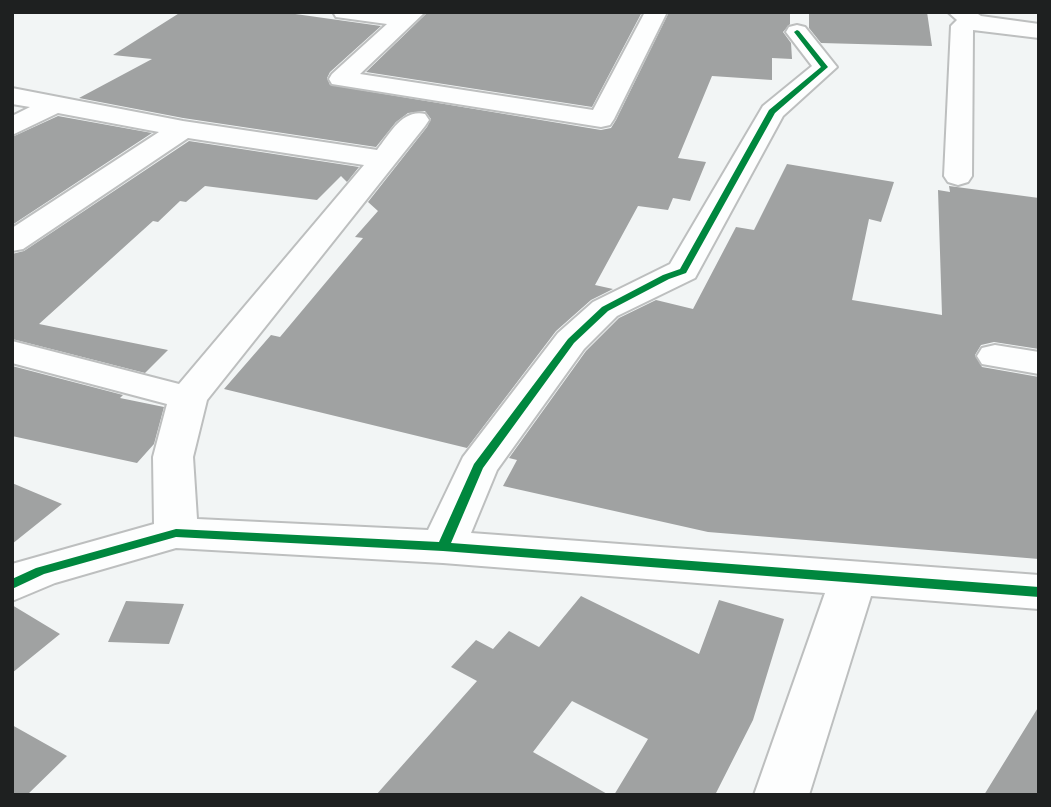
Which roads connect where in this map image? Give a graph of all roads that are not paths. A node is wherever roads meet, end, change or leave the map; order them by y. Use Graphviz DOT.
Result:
graph roads {
  1 [pos="344,12"];
  2 [pos="656,12"];
  3 [pos="410,16"];
  4 [pos="967,17"];
  5 [pos="1039,31"];
  6 [pos="797,32"];
  7 [pos="12,96"];
  8 [pos="53,104"];
  9 [pos="416,120"];
  10 [pos="12,127"];
  11 [pos="183,129"];
  12 [pos="382,159"];
  13 [pos="958,176"];
  14 [pos="12,242"];
  15 [pos="12,352"];
  16 [pos="995,356"];
  17 [pos="1039,363"];
  18 [pos="188,398"];
  19 [pos="176,533"];
  20 [pos="443,547"];
  21 [pos="853,580"];
  22 [pos="12,584"];
  23 [pos="1039,592"];
  24 [pos="781,795"];
  1 -- 3 [label="street"];
  2 -- 3 [label="street"];
  4 -- 5 [label="street"];
  4 -- 13 [label="street"];
  6 -- 20 [label="street"];
  7 -- 8 [label="street"];
  8 -- 10 [label="street"];
  8 -- 11 [label="street"];
  9 -- 12 [label="street"];
  11 -- 12 [label="street"];
  11 -- 14 [label="street"];
  12 -- 18 [label="street"];
  15 -- 18 [label="street"];
  16 -- 17 [label="street"];
  18 -- 19 [label="street"];
  19 -- 20 [label="street"];
  19 -- 22 [label="street"];
  20 -- 21 [label="street"];
  21 -- 23 [label="street"];
  21 -- 24 [label="street"];
}
